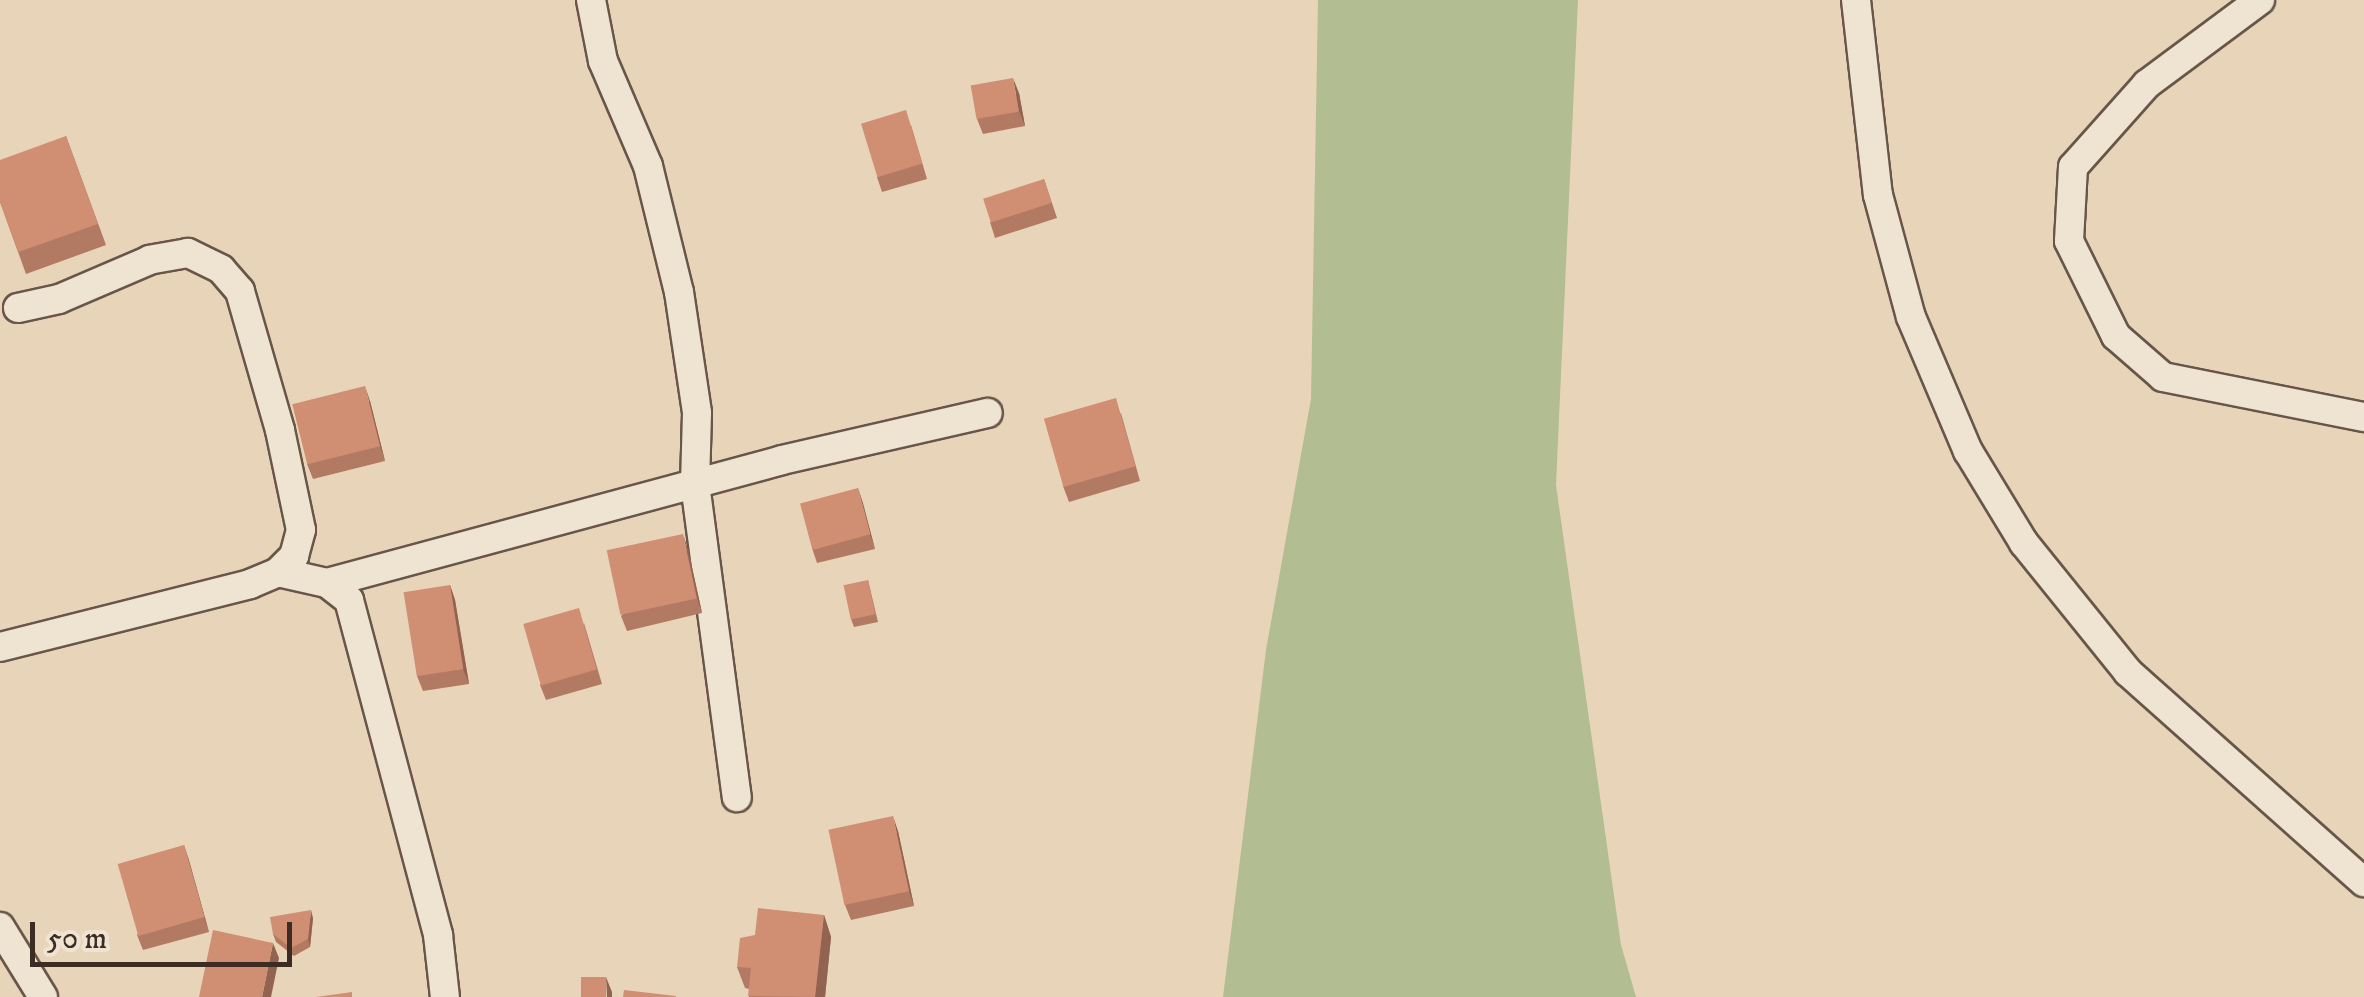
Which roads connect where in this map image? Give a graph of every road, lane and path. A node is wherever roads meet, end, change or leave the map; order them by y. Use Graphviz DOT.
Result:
graph roads {
  1 [pos="591,0"];
  2 [pos="1856,0"];
  3 [pos="2260,0"];
  4 [pos="18,308"];
  5 [pos="988,413"];
  6 [pos="2364,417"];
  7 [pos="695,484"];
  8 [pos="278,572"];
  9 [pos="328,583"];
  10 [pos="0,647"];
  11 [pos="737,798"];
  12 [pos="2364,882"];
  13 [pos="0,927"];
  14 [pos="42,997"];
  15 [pos="445,997"];
  1 -- 7 [label="street"];
  2 -- 12 [label="street"];
  3 -- 6 [label="street"];
  4 -- 8 [label="street"];
  5 -- 7 [label="street"];
  7 -- 9 [label="street"];
  7 -- 11 [label="street"];
  8 -- 9 [label="street"];
  8 -- 10 [label="street"];
  9 -- 15 [label="street"];
  13 -- 14 [label="street"];
}
